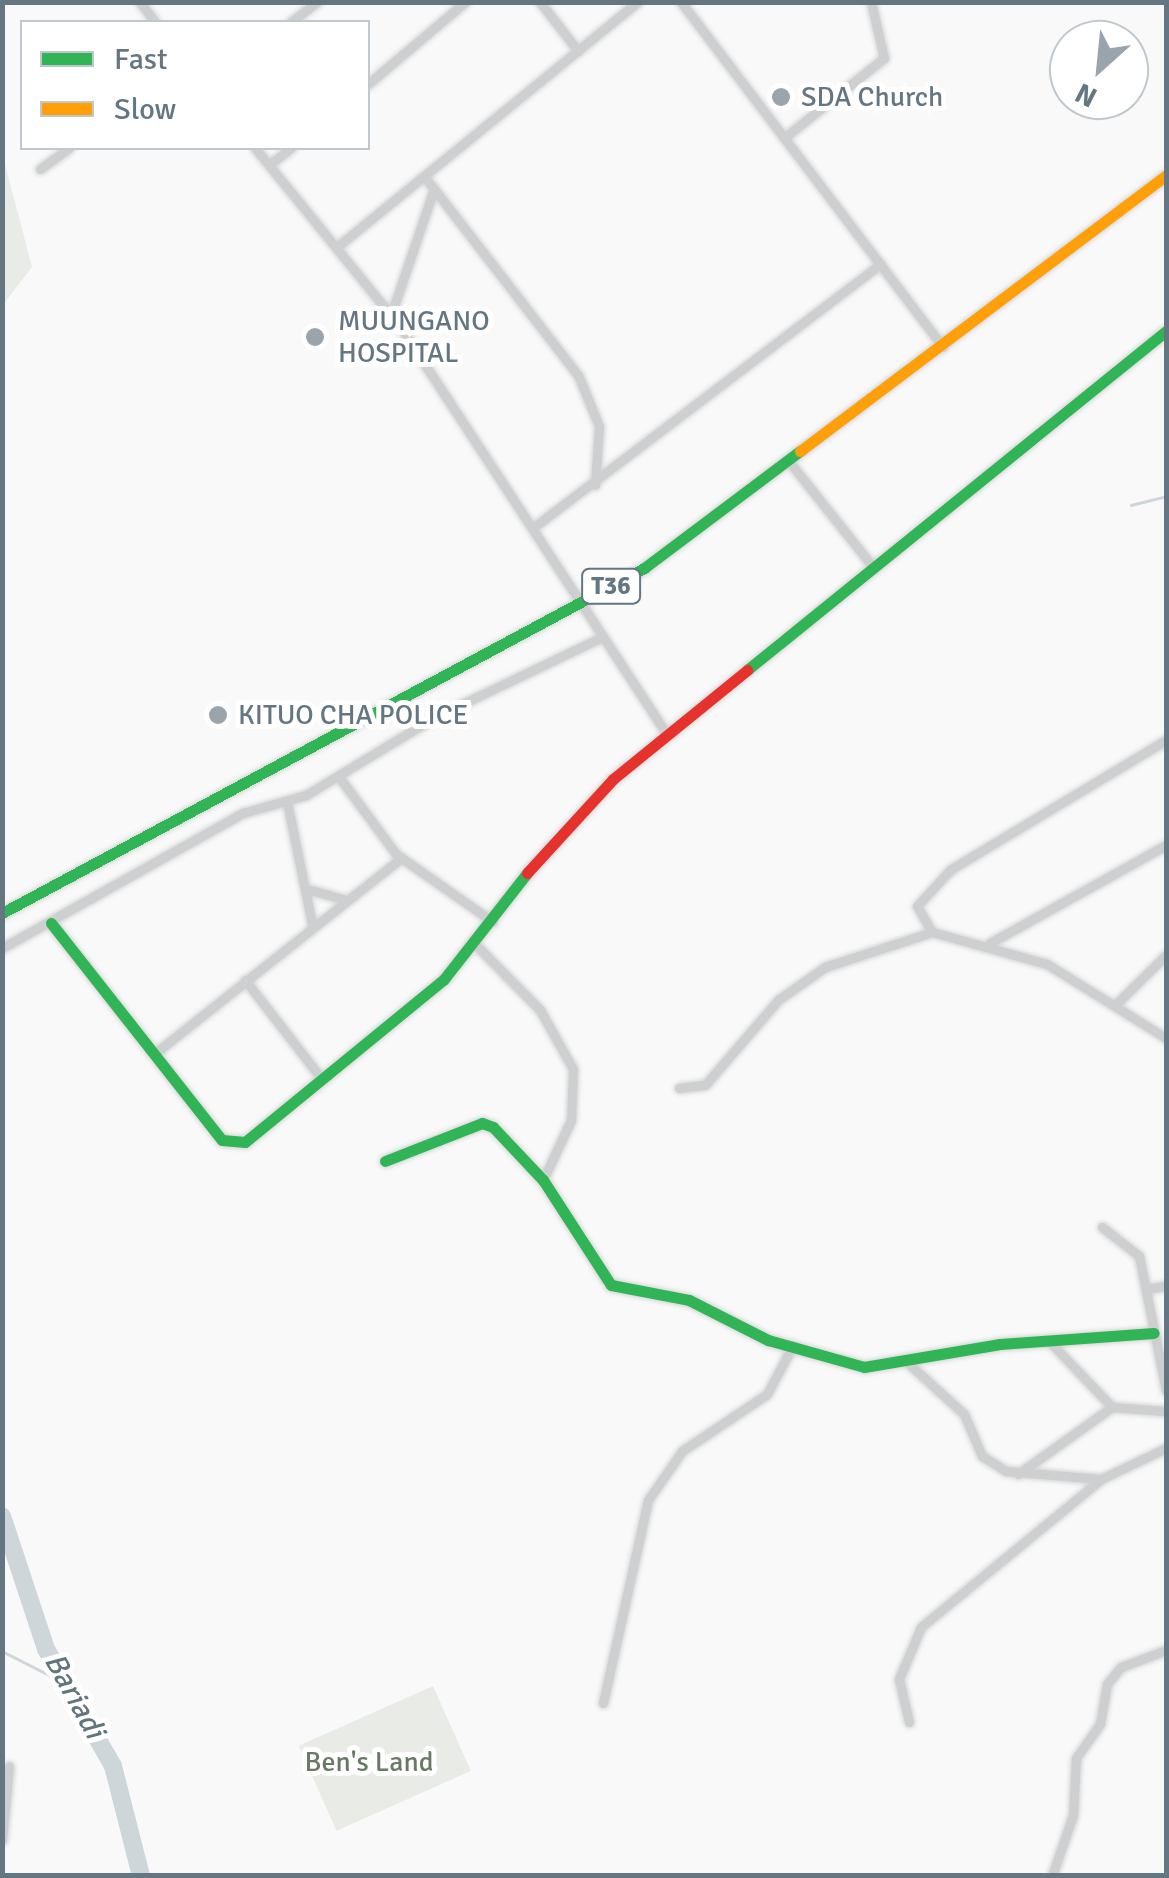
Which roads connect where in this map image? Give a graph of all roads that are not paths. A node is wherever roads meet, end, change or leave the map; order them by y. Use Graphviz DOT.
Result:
graph roads {
  1 [pos="318,2"];
  2 [pos="465,2"];
  3 [pos="540,2"];
  4 [pos="638,2"];
  5 [pos="681,2"];
  6 [pos="871,2"];
  7 [pos="293,20"];
  8 [pos="578,51"];
  9 [pos="370,82"];
  10 [pos="784,138"];
  11 [pos="65,150"];
  12 [pos="257,150"];
  13 [pos="289,150"];
  14 [pos="269,166"];
  15 [pos="40,168"];
  16 [pos="1166,175"];
  17 [pos="424,176"];
  18 [pos="434,189"];
  19 [pos="337,247"];
  20 [pos="880,264"];
  21 [pos="392,315"];
  22 [pos="1166,331"];
  23 [pos="944,348"];
  24 [pos="791,464"];
  25 [pos="595,485"];
  26 [pos="534,528"];
  27 [pos="872,567"];
  28 [pos="580,604"];
  29 [pos="600,638"];
  30 [pos="666,733"];
  31 [pos="1166,740"];
  32 [pos="339,777"];
  33 [pos="288,802"];
  34 [pos="1166,845"];
  35 [pos="402,858"];
  36 [pos="310,890"];
  37 [pos="345,900"];
  38 [pos="2,913"];
  39 [pos="492,922"];
  40 [pos="51,923"];
  41 [pos="312,924"];
  42 [pos="932,932"];
  43 [pos="990,943"];
  44 [pos="475,944"];
  45 [pos="2,948"];
  46 [pos="1166,955"];
  47 [pos="245,980"];
  48 [pos="1115,1005"];
  49 [pos="1166,1038"];
  50 [pos="154,1054"];
  51 [pos="320,1078"];
  52 [pos="680,1088"];
  53 [pos="385,1161"];
  54 [pos="543,1180"];
  55 [pos="1102,1228"];
  56 [pos="1166,1286"];
  57 [pos="1146,1289"];
  58 [pos="1154,1334"];
  59 [pos="794,1342"];
  60 [pos="1050,1342"];
  61 [pos="908,1364"];
  62 [pos="1166,1390"];
  63 [pos="1112,1406"];
  64 [pos="1166,1411"];
  65 [pos="1166,1448"];
  66 [pos="1018,1474"];
  67 [pos="1101,1480"];
  68 [pos="1166,1650"];
  69 [pos="603,1704"];
  70 [pos="909,1722"];
  71 [pos="8,1766"];
  72 [pos="2,1840"];
  73 [pos="1052,1876"];
  1 -- 7 [label="street"];
  2 -- 9 [label="street"];
  3 -- 8 [label="street"];
  4 -- 8 [label="street"];
  5 -- 10 [label="street"];
  6 -- 10 [label="street"];
  8 -- 17 [label="street"];
  10 -- 20 [label="street"];
  11 -- 15 [label="street"];
  12 -- 14 [label="street"];
  13 -- 14 [label="street"];
  14 -- 19 [label="street"];
  16 -- 23 [label="main road, T36"];
  17 -- 18 [label="street"];
  17 -- 19 [label="street"];
  18 -- 21 [label="street"];
  18 -- 25 [label="street"];
  19 -- 21 [label="street"];
  20 -- 23 [label="street"];
  20 -- 25 [label="street"];
  21 -- 26 [label="street"];
  22 -- 27 [label="main road"];
  23 -- 24 [label="main road, T36"];
  24 -- 27 [label="street"];
  24 -- 28 [label="main road, T36"];
  25 -- 26 [label="street"];
  26 -- 28 [label="street"];
  27 -- 30 [label="main road"];
  28 -- 29 [label="street"];
  28 -- 38 [label="main road, T36"];
  29 -- 30 [label="street"];
  29 -- 32 [label="street"];
  30 -- 39 [label="main road"];
  31 -- 42 [label="street"];
  32 -- 33 [label="street"];
  32 -- 35 [label="street"];
  33 -- 36 [label="street"];
  33 -- 40 [label="street"];
  34 -- 43 [label="street"];
  35 -- 37 [label="street"];
  35 -- 39 [label="street"];
  36 -- 37 [label="street"];
  36 -- 41 [label="street"];
  37 -- 41 [label="street"];
  39 -- 44 [label="main road"];
  40 -- 45 [label="street"];
  40 -- 50 [label="main road"];
  41 -- 47 [label="street"];
  42 -- 43 [label="street"];
  42 -- 52 [label="street"];
  43 -- 48 [label="street"];
  44 -- 51 [label="main road"];
  44 -- 54 [label="street"];
  46 -- 48 [label="street"];
  47 -- 50 [label="street"];
  47 -- 51 [label="street"];
  48 -- 49 [label="street"];
  50 -- 51 [label="main road"];
  53 -- 54 [label="main road"];
  54 -- 59 [label="main road"];
  55 -- 57 [label="street"];
  56 -- 57 [label="street"];
  57 -- 58 [label="street"];
  58 -- 60 [label="main road"];
  58 -- 62 [label="street"];
  59 -- 61 [label="main road"];
  59 -- 69 [label="street"];
  60 -- 61 [label="main road"];
  60 -- 63 [label="street"];
  61 -- 66 [label="street"];
  63 -- 64 [label="street"];
  63 -- 66 [label="street"];
  65 -- 67 [label="street"];
  66 -- 67 [label="street"];
  67 -- 70 [label="street"];
  68 -- 73 [label="street"];
  71 -- 72 [label="street"];
}
